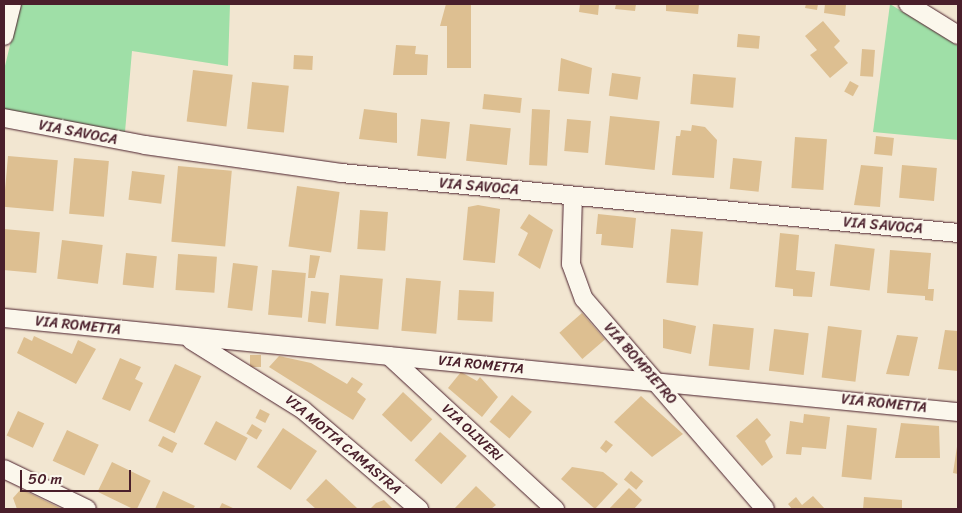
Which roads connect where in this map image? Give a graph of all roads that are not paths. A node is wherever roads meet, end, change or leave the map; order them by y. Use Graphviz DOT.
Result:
graph roads {
  1 [pos="12,4"];
  2 [pos="908,4"];
  3 [pos="958,35"];
  4 [pos="4,36"];
  5 [pos="4,118"];
  6 [pos="573,196"];
  7 [pos="958,233"];
  8 [pos="4,318"];
  9 [pos="187,337"];
  10 [pos="389,356"];
  11 [pos="656,382"];
  12 [pos="958,412"];
  13 [pos="4,469"];
  14 [pos="87,509"];
  15 [pos="419,509"];
  16 [pos="555,509"];
  17 [pos="765,509"];
  1 -- 4 [label="street"];
  2 -- 3 [label="street"];
  5 -- 6 [label="street, VIA SAVOCA"];
  6 -- 7 [label="street, VIA SAVOCA"];
  6 -- 11 [label="street, VIA BOMPIETRO"];
  8 -- 9 [label="street, VIA ROMETTA"];
  9 -- 10 [label="street, VIA ROMETTA"];
  9 -- 15 [label="street, VIA MOTTA CAMASTRA"];
  10 -- 11 [label="street, VIA ROMETTA"];
  10 -- 16 [label="street, VIA OLIVERI"];
  11 -- 12 [label="street, VIA ROMETTA"];
  11 -- 17 [label="street, VIA BOMPIETRO"];
  13 -- 14 [label="street"];
}
